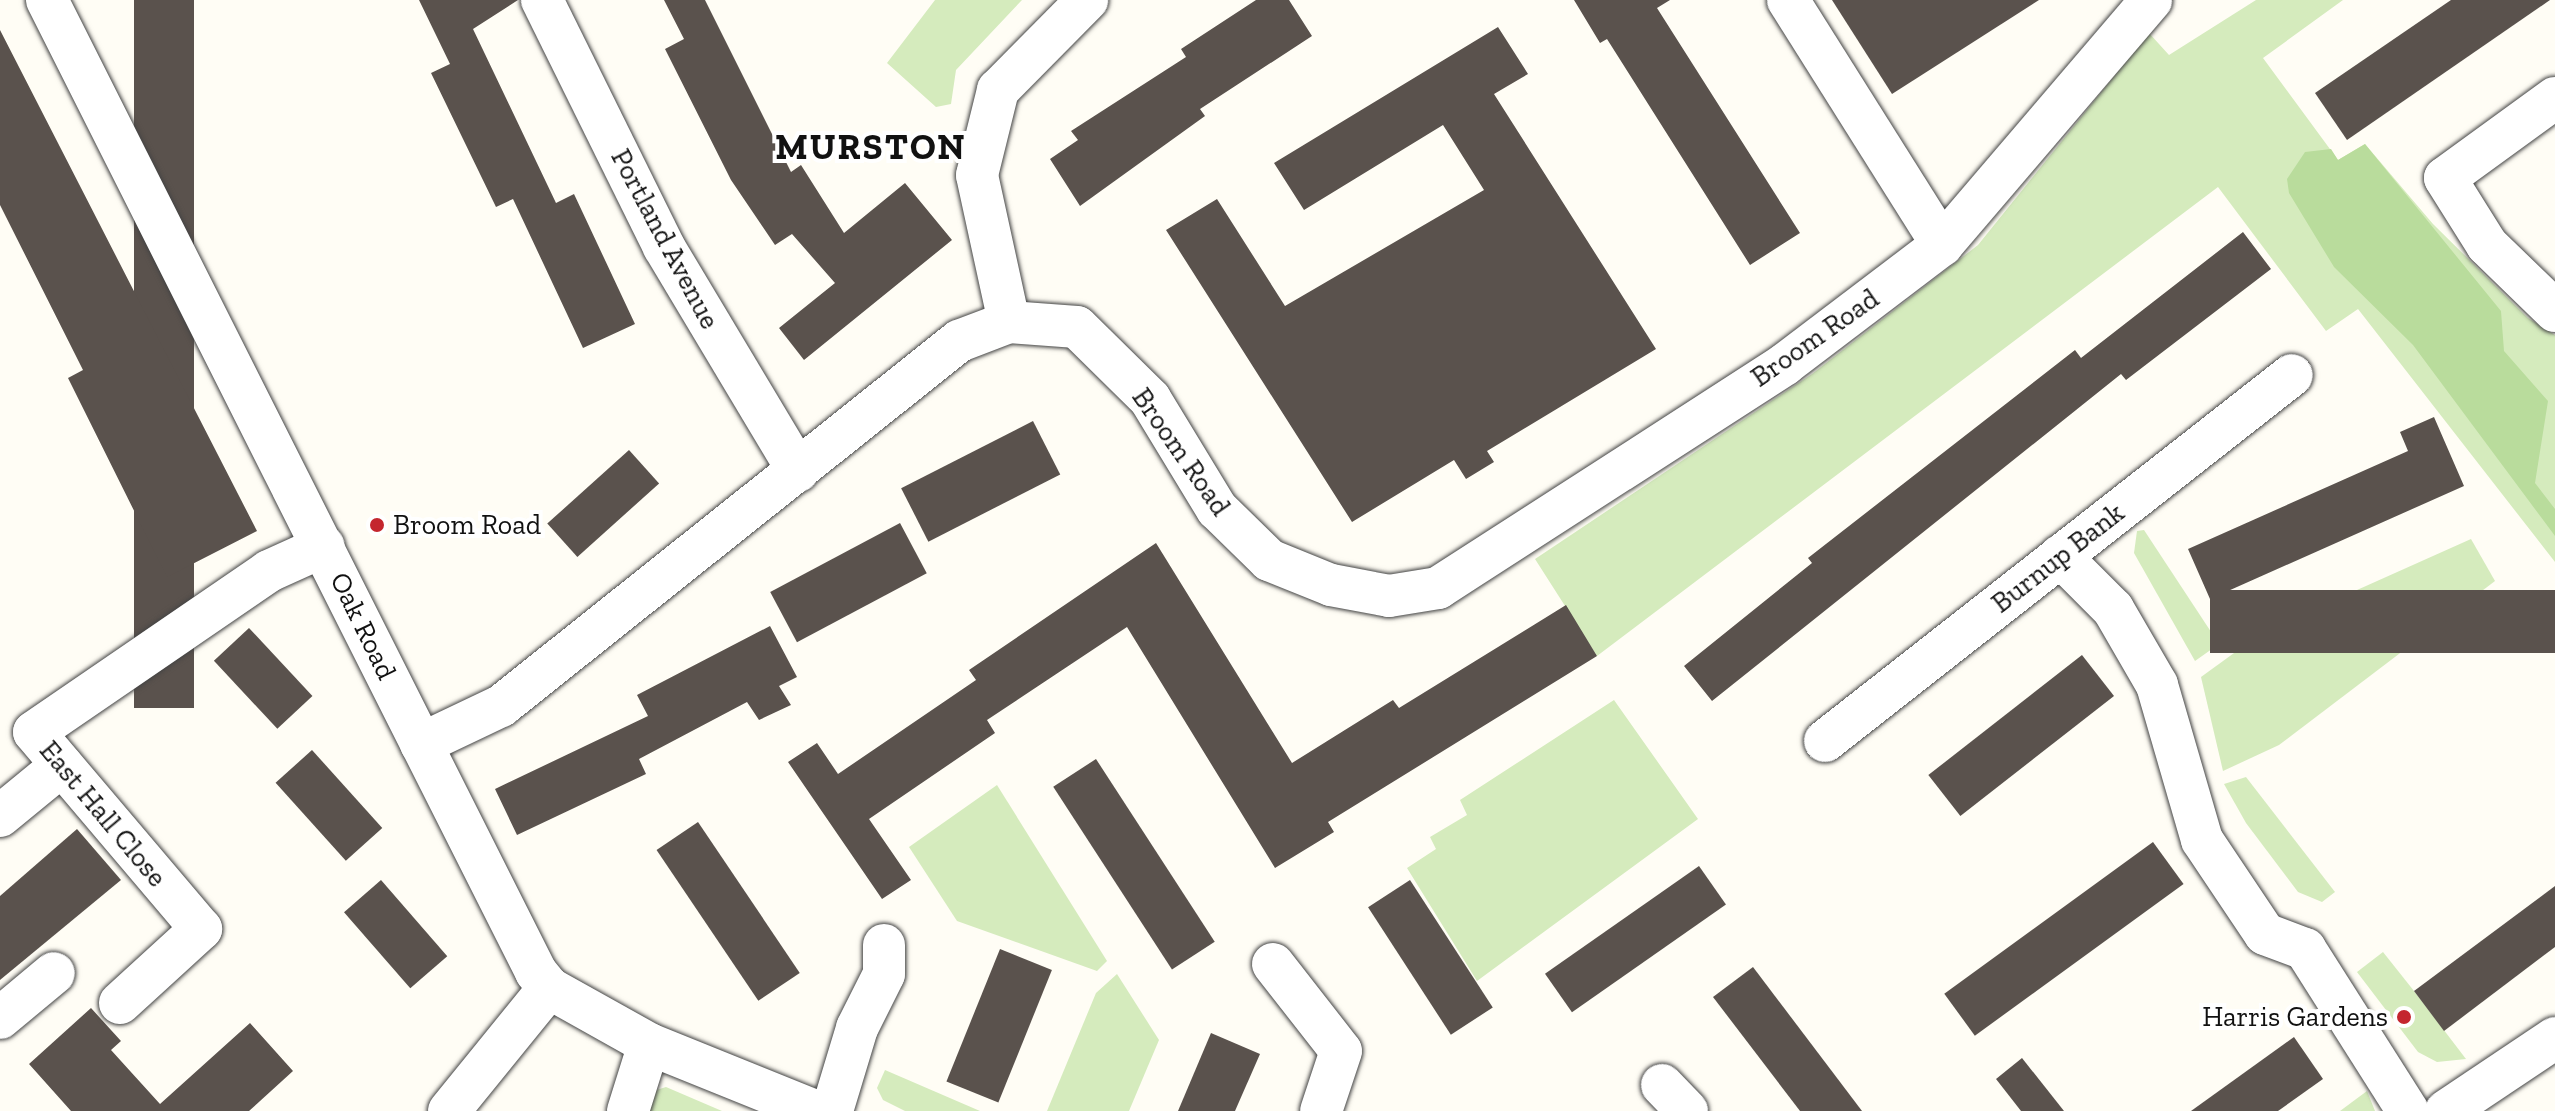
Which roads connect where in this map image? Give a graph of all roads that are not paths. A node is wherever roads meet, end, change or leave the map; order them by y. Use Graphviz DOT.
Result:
graph roads {
  1 [pos="47,0"];
  2 [pos="542,0"];
  3 [pos="1087,0"];
  4 [pos="1788,0"];
  5 [pos="2151,0"];
  6 [pos="2555,98"];
  7 [pos="1942,245"];
  8 [pos="2555,311"];
  9 [pos="1009,322"];
  10 [pos="2292,375"];
  11 [pos="798,471"];
  12 [pos="324,546"];
  13 [pos="2060,556"];
  14 [pos="1825,741"];
  15 [pos="421,744"];
  16 [pos="62,765"];
  17 [pos="0,816"];
  18 [pos="884,945"];
  19 [pos="1273,964"];
  20 [pos="54,973"];
  21 [pos="549,988"];
  22 [pos="120,1003"];
  23 [pos="0,1018"];
  24 [pos="2555,1038"];
  25 [pos="649,1044"];
  26 [pos="449,1111"];
  27 [pos="628,1111"];
  28 [pos="815,1111"];
  29 [pos="832,1111"];
  30 [pos="1321,1111"];
  31 [pos="2408,1111"];
  32 [pos="2446,1111"];
  1 -- 12 [label="street, Oak Road"];
  2 -- 11 [label="street, Portland Avenue"];
  3 -- 9 [label="street"];
  4 -- 7 [label="street"];
  5 -- 7 [label="street, Broom Road"];
  6 -- 8 [label="street"];
  7 -- 9 [label="street, Broom Road"];
  9 -- 11 [label="street, Broom Road"];
  10 -- 13 [label="street, Burnup Bank"];
  11 -- 15 [label="street, Broom Road"];
  12 -- 15 [label="street, Oak Road"];
  12 -- 16 [label="street, East Hall Close"];
  13 -- 14 [label="street, Burnup Bank"];
  13 -- 31 [label="street"];
  15 -- 21 [label="street, Oak Road"];
  16 -- 17 [label="street"];
  16 -- 22 [label="street, East Hall Close"];
  18 -- 29 [label="street"];
  19 -- 30 [label="street"];
  20 -- 23 [label="street"];
  21 -- 25 [label="street"];
  21 -- 26 [label="street"];
  24 -- 32 [label="street"];
  25 -- 27 [label="street"];
  25 -- 28 [label="street"];
}
